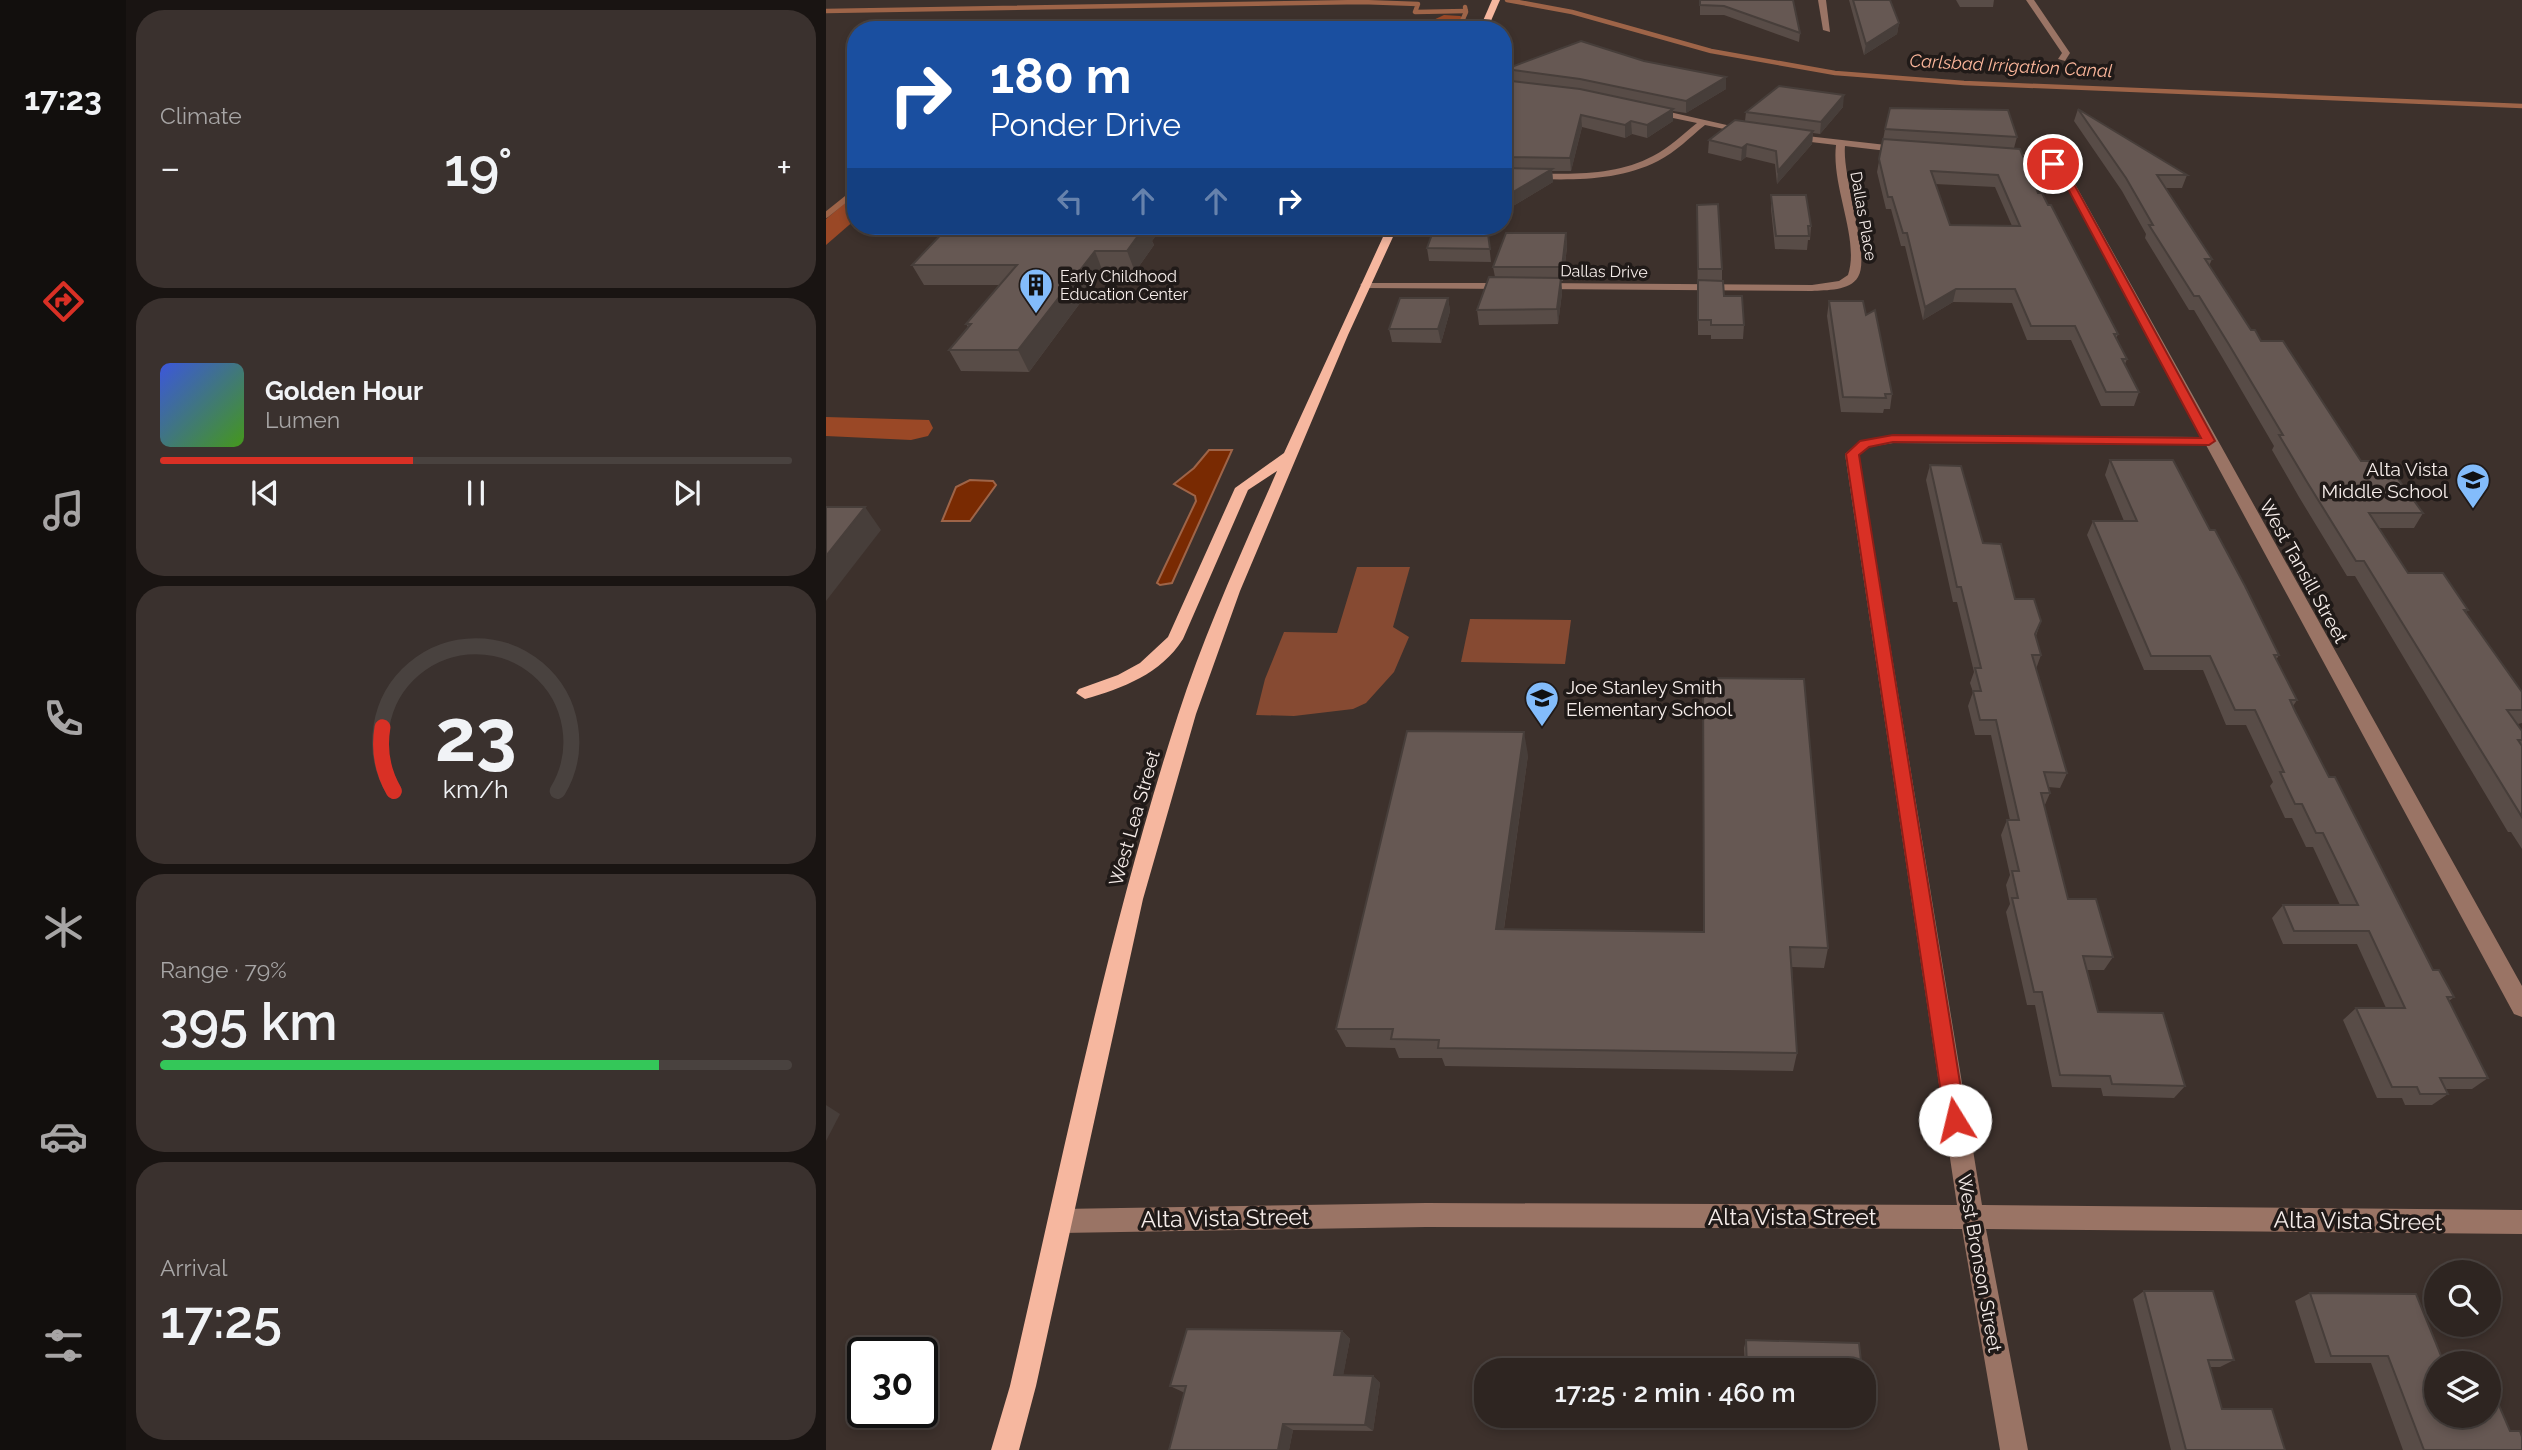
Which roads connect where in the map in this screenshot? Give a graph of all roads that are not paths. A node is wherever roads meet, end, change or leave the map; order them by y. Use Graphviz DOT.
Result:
graph roads {
  1 [pos="1822,0"];
  2 [pos="2030,0"];
  3 [pos="1495,3"];
  4 [pos="1487,21"];
  5 [pos="1827,30"];
  6 [pos="2062,59"];
  7 [pos="1636,108"];
  8 [pos="1702,123"];
  9 [pos="1758,132"];
  10 [pos="1782,136"];
  11 [pos="1841,145"];
  12 [pos="1920,151"];
  13 [pos="1992,155"];
  14 [pos="1512,175"];
  15 [pos="1389,235"];
  16 [pos="1842,284"];
  17 [pos="1366,285"];
  18 [pos="2209,441"];
  19 [pos="1289,456"];
  20 [pos="1085,693"];
  21 [pos="2522,1007"];
  22 [pos="1972,1217"];
  23 [pos="1061,1221"];
  24 [pos="2522,1222"];
  25 [pos="1005,1450"];
  26 [pos="2014,1450"];
  1 -- 5 [label="street"];
  2 -- 6 [label="street"];
  3 -- 4 [label="main road"];
  7 -- 8 [label="street"];
  8 -- 9 [label="street"];
  8 -- 14 [label="street"];
  10 -- 11 [label="street"];
  11 -- 12 [label="street"];
  11 -- 16 [label="street, Dallas Place"];
  13 -- 18 [label="street, West Tansill Street"];
  15 -- 17 [label="main road, West Lea Street"];
  16 -- 17 [label="street, Dallas Drive"];
  17 -- 19 [label="main road, West Lea Street"];
  18 -- 21 [label="street, West Tansill Street"];
  18 -- 22 [label="street, West Bronson Street"];
  19 -- 20 [label="main road"];
  19 -- 23 [label="main road, West Lea Street"];
  22 -- 23 [label="street, Alta Vista Street"];
  22 -- 24 [label="street, Alta Vista Street"];
  22 -- 26 [label="street, West Bronson Street"];
  23 -- 25 [label="main road, West Lea Street"];
}
